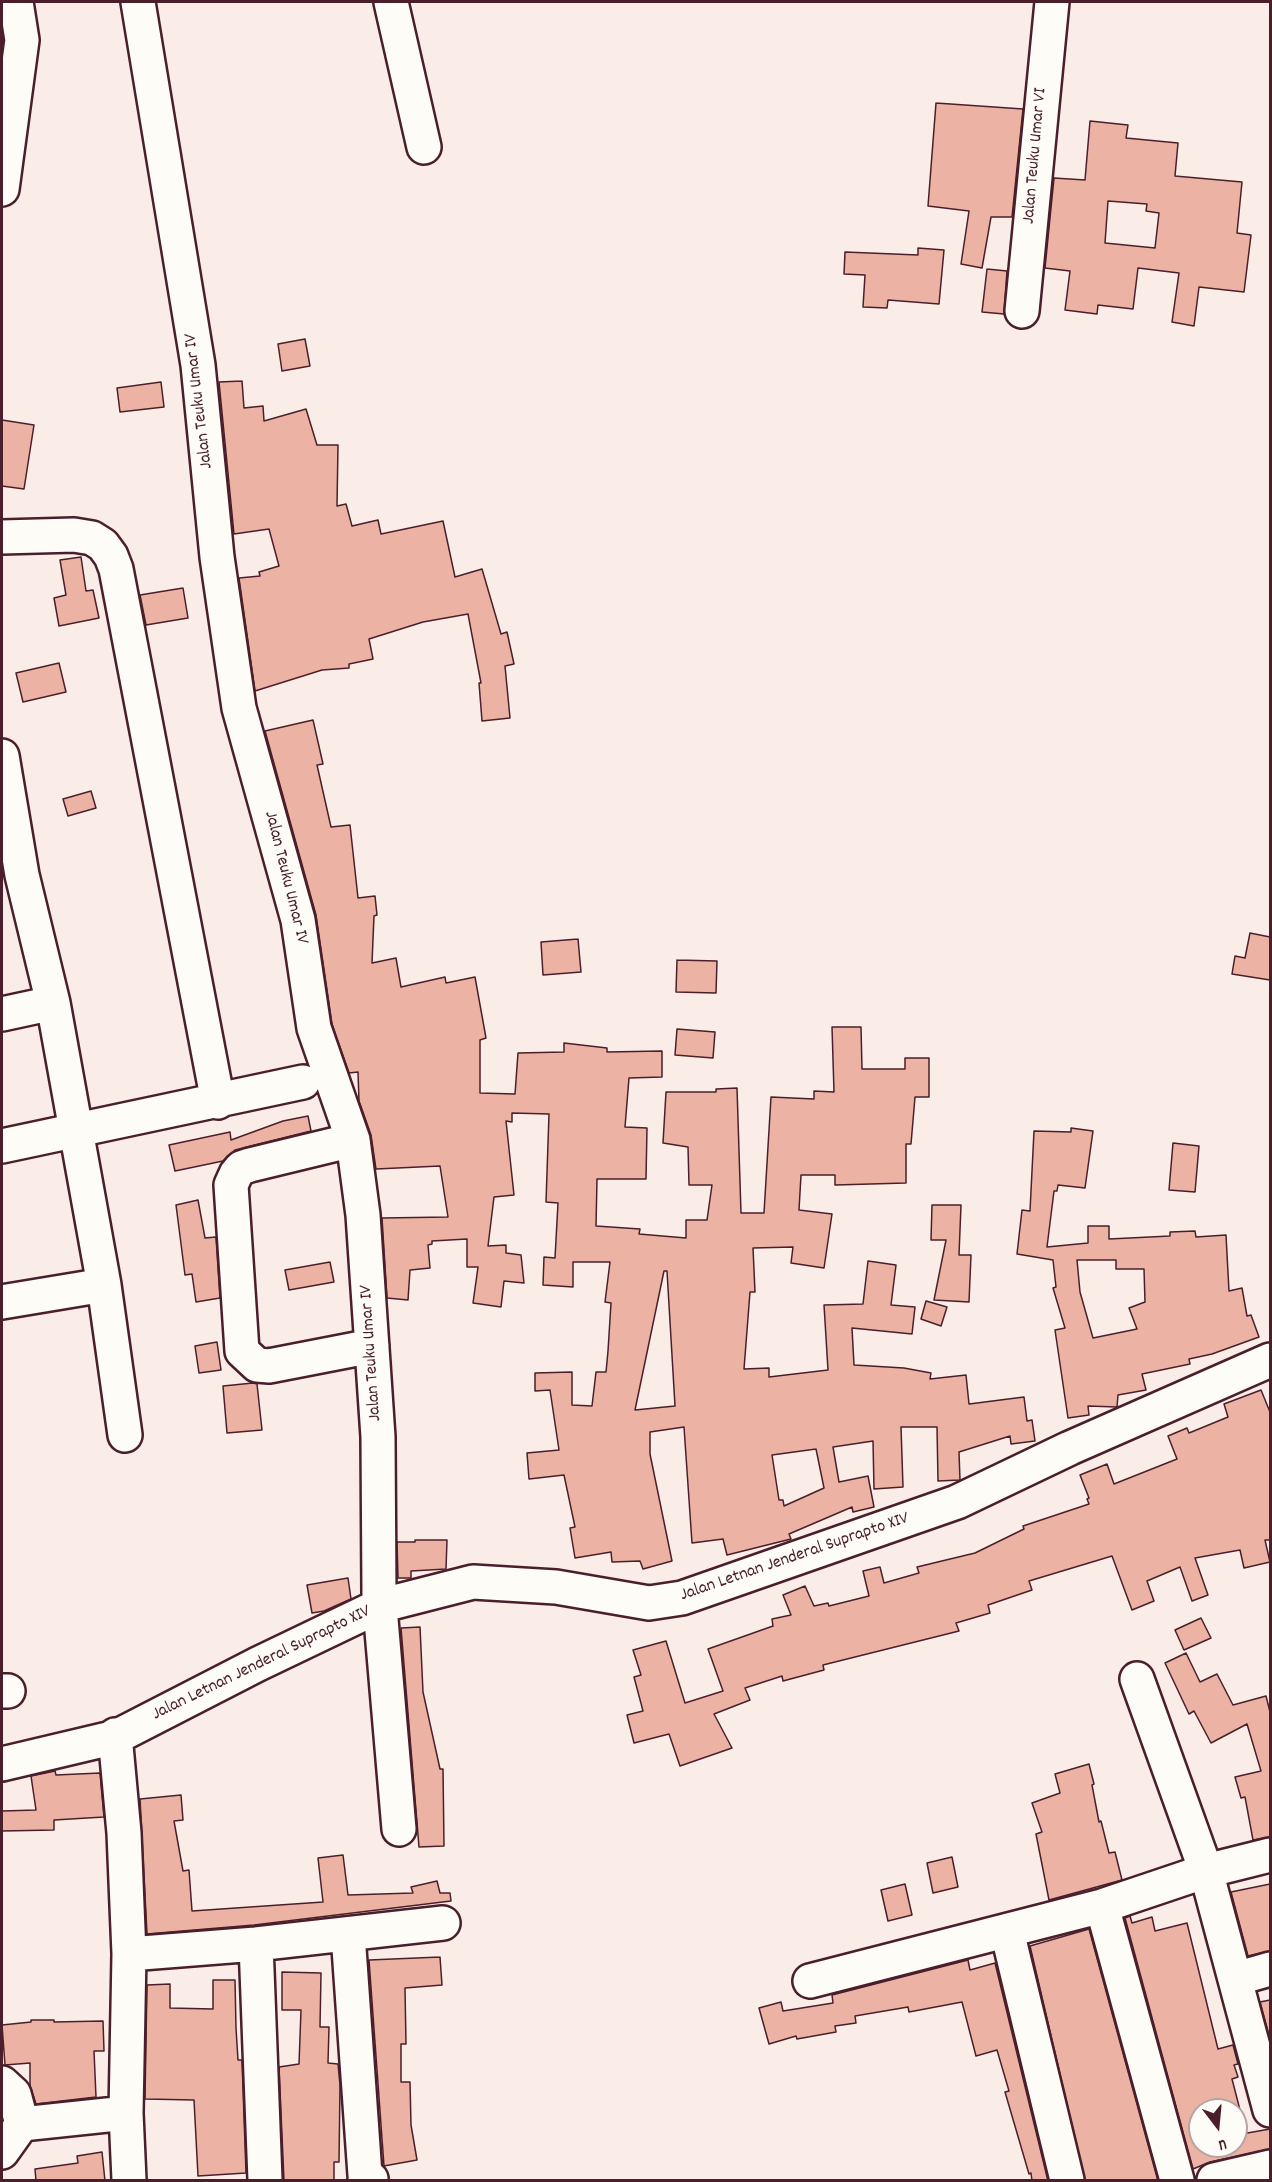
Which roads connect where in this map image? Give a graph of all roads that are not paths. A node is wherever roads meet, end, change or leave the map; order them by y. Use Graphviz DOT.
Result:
graph roads {
  1 [pos="16,2"];
  2 [pos="138,2"];
  3 [pos="391,2"];
  4 [pos="1052,2"];
  5 [pos="424,147"];
  6 [pos="4,149"];
  7 [pos="2,189"];
  8 [pos="1022,310"];
  9 [pos="2,537"];
  10 [pos="2,756"];
  11 [pos="12,877"];
  12 [pos="53,1004"];
  13 [pos="2,1014"];
  14 [pos="303,1082"];
  15 [pos="218,1102"];
  16 [pos="77,1132"];
  17 [pos="353,1140"];
  18 [pos="2,1146"];
  19 [pos="104,1285"];
  20 [pos="2,1302"];
  21 [pos="372,1346"];
  22 [pos="1270,1360"];
  23 [pos="125,1435"];
  24 [pos="380,1606"];
  25 [pos="1137,1679"];
  26 [pos="116,1736"];
  27 [pos="2,1764"];
  28 [pos="399,1829"];
  29 [pos="1270,1855"];
  30 [pos="1206,1871"];
  31 [pos="1102,1906"];
  32 [pos="443,1923"];
  33 [pos="1007,1931"];
  34 [pos="348,1934"];
  35 [pos="256,1944"];
  36 [pos="129,1954"];
  37 [pos="1270,1969"];
  38 [pos="1234,1979"];
  39 [pos="810,1981"];
  40 [pos="1264,2068"];
  41 [pos="2,2083"];
  42 [pos="1270,2110"];
  43 [pos="126,2113"];
  44 [pos="22,2124"];
  45 [pos="2,2152"];
  46 [pos="1270,2167"];
  47 [pos="369,2180"];
  48 [pos="129,2181"];
  49 [pos="265,2181"];
  50 [pos="1067,2181"];
  51 [pos="1177,2181"];
  52 [pos="1214,2181"];
  1 -- 6 [label="street"];
  2 -- 17 [label="street, Jalan Teuku Umar IV"];
  3 -- 5 [label="street"];
  4 -- 8 [label="street, Jalan Teuku Umar VI"];
  6 -- 7 [label="street"];
  9 -- 15 [label="street"];
  10 -- 11 [label="street"];
  11 -- 12 [label="street"];
  12 -- 13 [label="street"];
  12 -- 16 [label="street"];
  14 -- 15 [label="street"];
  15 -- 16 [label="street"];
  16 -- 18 [label="street"];
  16 -- 19 [label="street"];
  17 -- 21 [label="street, Jalan Teuku Umar IV"];
  17 -- 21 [label="street"];
  19 -- 20 [label="street"];
  19 -- 23 [label="street"];
  21 -- 24 [label="street, Jalan Teuku Umar IV"];
  22 -- 24 [label="street, Jalan Letnan Jenderal Suprapto XIV"];
  24 -- 26 [label="street, Jalan Letnan Jenderal Suprapto XIV"];
  24 -- 28 [label="street, Jalan Teuku Umar IV"];
  25 -- 30 [label="street"];
  26 -- 27 [label="street, Jalan Letnan Jenderal Suprapto XIV"];
  26 -- 36 [label="street"];
  29 -- 30 [label="street"];
  30 -- 31 [label="street"];
  30 -- 38 [label="street"];
  31 -- 33 [label="street"];
  31 -- 51 [label="street"];
  32 -- 34 [label="street"];
  33 -- 39 [label="street"];
  33 -- 50 [label="street"];
  34 -- 35 [label="street"];
  34 -- 47 [label="street"];
  35 -- 36 [label="street"];
  35 -- 49 [label="street"];
  36 -- 43 [label="street"];
  37 -- 38 [label="street"];
  38 -- 40 [label="street"];
  40 -- 42 [label="street"];
  41 -- 44 [label="street"];
  43 -- 44 [label="street"];
  43 -- 48 [label="street"];
  44 -- 45 [label="street"];
  46 -- 52 [label="street"];
}
